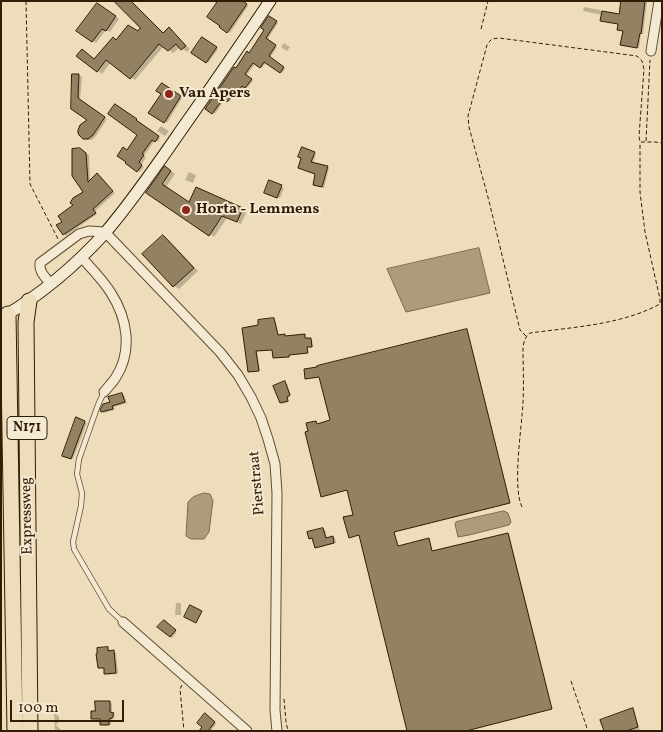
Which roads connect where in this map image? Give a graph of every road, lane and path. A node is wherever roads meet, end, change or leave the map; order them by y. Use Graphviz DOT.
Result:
graph roads {
  1 [pos="26,1"];
  2 [pos="270,1"];
  3 [pos="488,1"];
  4 [pos="658,1"];
  5 [pos="481,29"];
  6 [pos="651,51"];
  7 [pos="640,142"];
  8 [pos="646,142"];
  9 [pos="662,143"];
  10 [pos="105,232"];
  11 [pos="62,246"];
  12 [pos="81,257"];
  13 [pos="50,283"];
  14 [pos="29,301"];
  15 [pos="5,316"];
  16 [pos="526,336"];
  17 [pos="104,392"];
  18 [pos="522,507"];
  19 [pos="123,622"];
  20 [pos="186,678"];
  21 [pos="571,681"];
  22 [pos="284,698"];
  23 [pos="15,731"];
  24 [pos="30,731"];
  25 [pos="184,731"];
  26 [pos="247,731"];
  27 [pos="278,731"];
  28 [pos="288,731"];
  29 [pos="588,731"];
  1 -- 11 [label="path"];
  2 -- 10 [label="street"];
  3 -- 5 [label="path"];
  4 -- 6 [label="street"];
  6 -- 8 [label="path"];
  7 -- 8 [label="path"];
  7 -- 16 [label="path"];
  7 -- 16 [label="path"];
  8 -- 9 [label="path"];
  10 -- 11 [label="street"];
  10 -- 12 [label="street"];
  10 -- 27 [label="street, Pierstraat"];
  11 -- 13 [label="street"];
  12 -- 13 [label="street"];
  12 -- 17 [label="street"];
  13 -- 14 [label="street"];
  14 -- 15 [label="street"];
  14 -- 24 [label="highway, Expressweg / N171"];
  15 -- 23 [label="highway, Expressweg / N171"];
  16 -- 18 [label="path"];
  17 -- 19 [label="lane"];
  19 -- 20 [label="street"];
  20 -- 25 [label="path"];
  20 -- 26 [label="street"];
  21 -- 29 [label="path"];
  22 -- 28 [label="path"];
}
